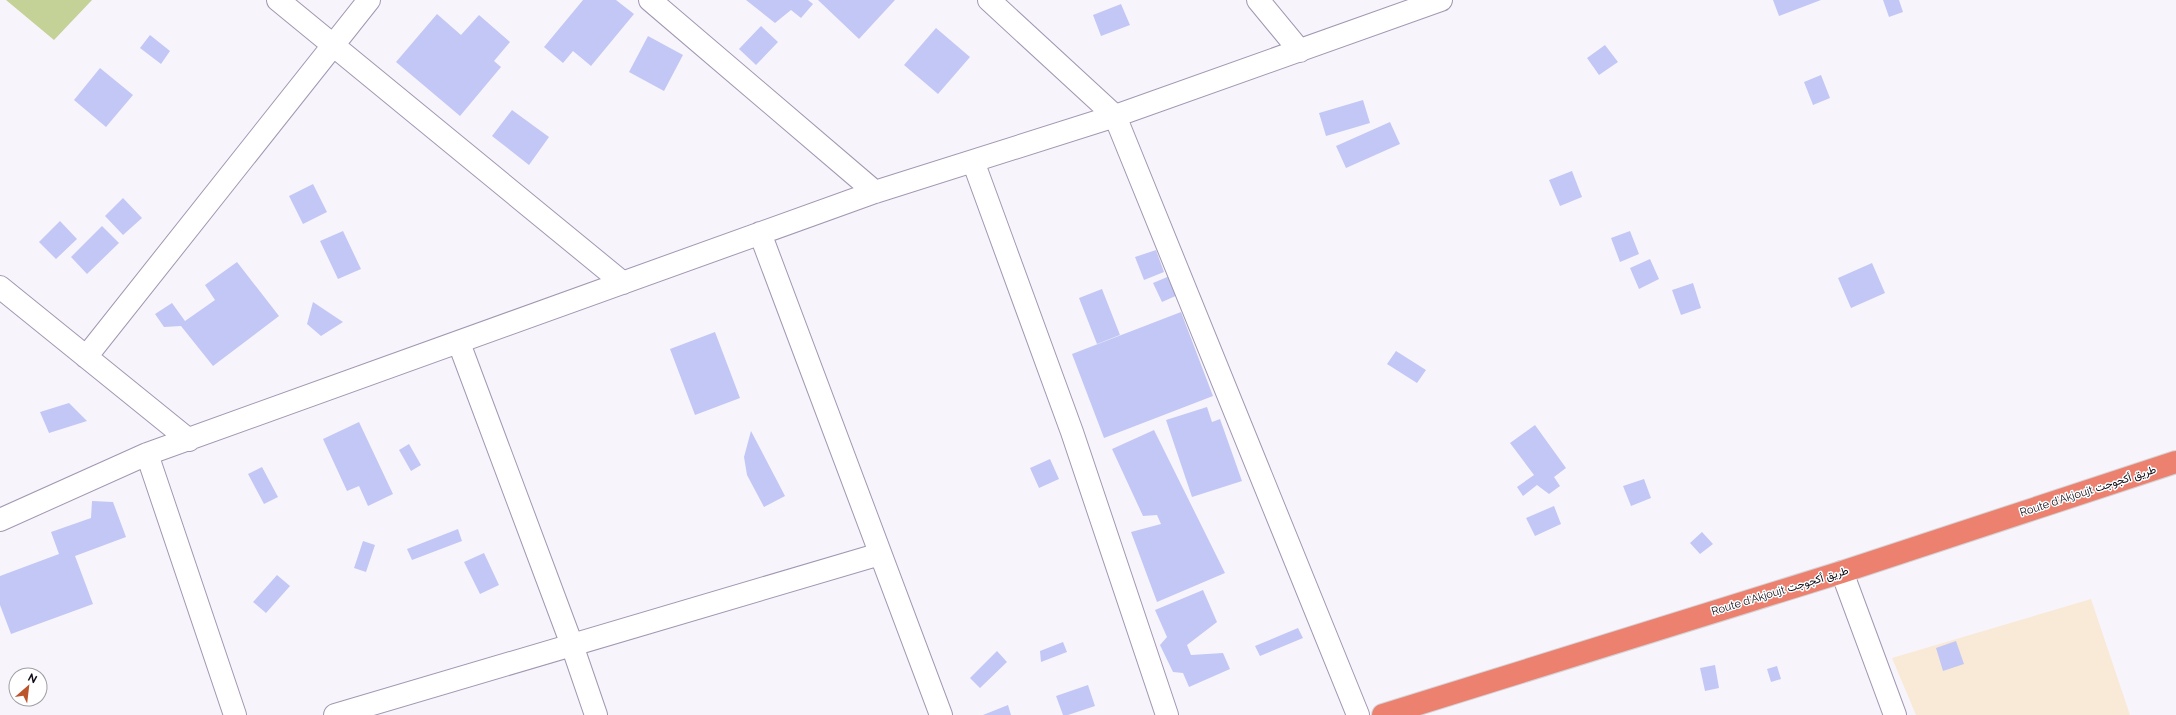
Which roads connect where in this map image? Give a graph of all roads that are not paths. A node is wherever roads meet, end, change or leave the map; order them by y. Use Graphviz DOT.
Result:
graph roads {
  1 [pos="278,0"];
  2 [pos="369,0"];
  3 [pos="650,0"];
  4 [pos="989,0"];
  5 [pos="1258,0"];
  6 [pos="1441,0"];
  7 [pos="332,45"];
  8 [pos="1300,51"];
  9 [pos="1115,116"];
  10 [pos="973,161"];
  11 [pos="875,192"];
  12 [pos="760,233"];
  13 [pos="623,283"];
  14 [pos="0,287"];
  15 [pos="458,343"];
  16 [pos="86,356"];
  17 [pos="189,440"];
  18 [pos="147,454"];
  19 [pos="2176,462"];
  20 [pos="0,520"];
  21 [pos="880,554"];
  22 [pos="1842,572"];
  23 [pos="572,645"];
  24 [pos="235,715"];
  25 [pos="335,715"];
  26 [pos="596,715"];
  27 [pos="941,715"];
  28 [pos="1167,715"];
  29 [pos="1358,715"];
  30 [pos="1383,715"];
  31 [pos="1894,715"];
  1 -- 7 [label="street"];
  2 -- 7 [label="street"];
  3 -- 11 [label="street"];
  4 -- 9 [label="street"];
  5 -- 8 [label="street"];
  6 -- 8 [label="street"];
  7 -- 13 [label="street"];
  7 -- 16 [label="street"];
  8 -- 9 [label="street"];
  9 -- 10 [label="street"];
  9 -- 29 [label="street"];
  10 -- 11 [label="street"];
  10 -- 28 [label="street"];
  11 -- 12 [label="street"];
  12 -- 13 [label="street"];
  12 -- 21 [label="street"];
  13 -- 15 [label="street"];
  14 -- 16 [label="street"];
  15 -- 17 [label="street"];
  15 -- 23 [label="street"];
  16 -- 17 [label="street"];
  17 -- 18 [label="street"];
  18 -- 20 [label="street"];
  18 -- 24 [label="street"];
  19 -- 22 [label="highway, Route d'Akjoujt طريق أكجوجت"];
  21 -- 23 [label="street"];
  21 -- 27 [label="street"];
  22 -- 30 [label="highway, Route d'Akjoujt طريق أكجوجت"];
  22 -- 31 [label="street"];
  23 -- 25 [label="street"];
  23 -- 26 [label="street"];
}
